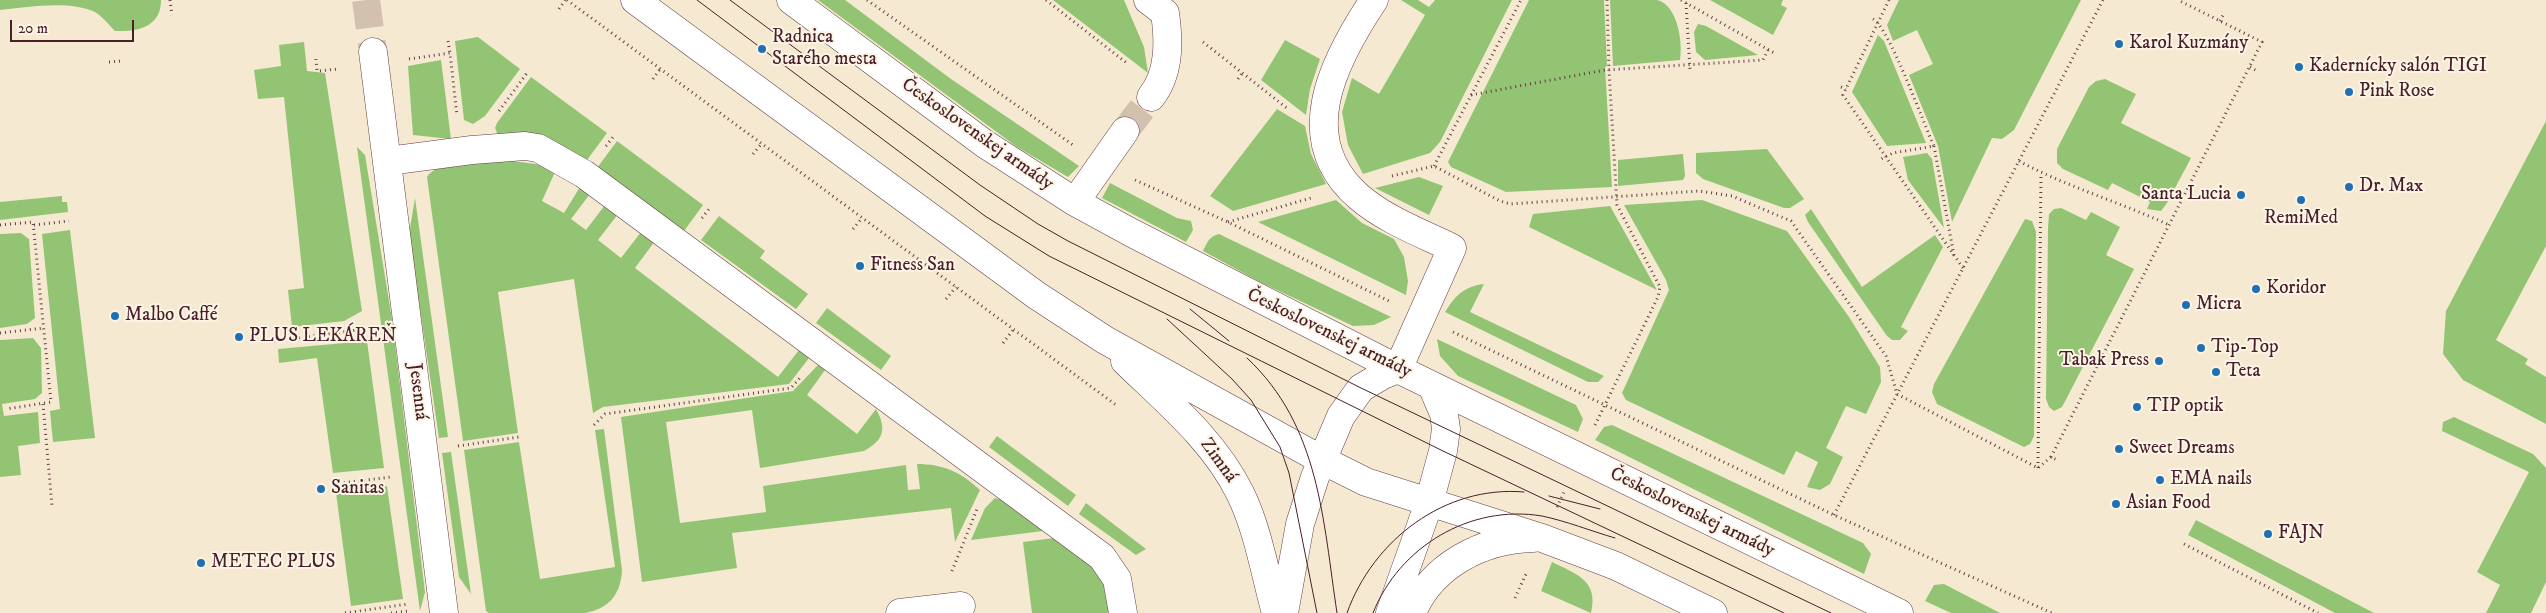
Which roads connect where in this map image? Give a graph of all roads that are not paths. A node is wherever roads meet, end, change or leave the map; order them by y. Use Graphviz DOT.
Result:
graph roads {
  1 [pos="635,0"];
  2 [pos="791,0"];
  3 [pos="1148,0"];
  4 [pos="1374,0"];
  5 [pos="374,58"];
  6 [pos="1151,97"];
  7 [pos="1125,132"];
  8 [pos="388,161"];
  9 [pos="1075,202"];
  10 [pos="1105,340"];
  11 [pos="1398,370"];
  12 [pos="1432,386"];
  13 [pos="1322,460"];
  14 [pos="1429,503"];
  15 [pos="1542,538"];
  16 [pos="949,608"];
  17 [pos="444,613"];
  18 [pos="900,613"];
  19 [pos="1123,613"];
  20 [pos="1276,613"];
  21 [pos="1284,613"];
  22 [pos="1390,613"];
  23 [pos="1412,613"];
  24 [pos="1713,613"];
  25 [pos="1899,613"];
  1 -- 10 [label="street"];
  2 -- 9 [label="street, Československej armády"];
  3 -- 6 [label="street"];
  4 -- 11 [label="street"];
  5 -- 8 [label="street, Jesenná"];
  7 -- 9 [label="street"];
  8 -- 17 [label="street, Jesenná"];
  8 -- 19 [label="street"];
  9 -- 11 [label="street, Československej armády"];
  10 -- 13 [label="street"];
  10 -- 20 [label="street, Zimná"];
  11 -- 12 [label="street, Československej armády"];
  11 -- 13 [label="street"];
  12 -- 14 [label="street"];
  12 -- 25 [label="street, Československej armády"];
  13 -- 14 [label="street"];
  13 -- 21 [label="street"];
  14 -- 15 [label="street"];
  14 -- 22 [label="street"];
  15 -- 23 [label="street"];
  15 -- 24 [label="street"];
  16 -- 18 [label="street"];
}
